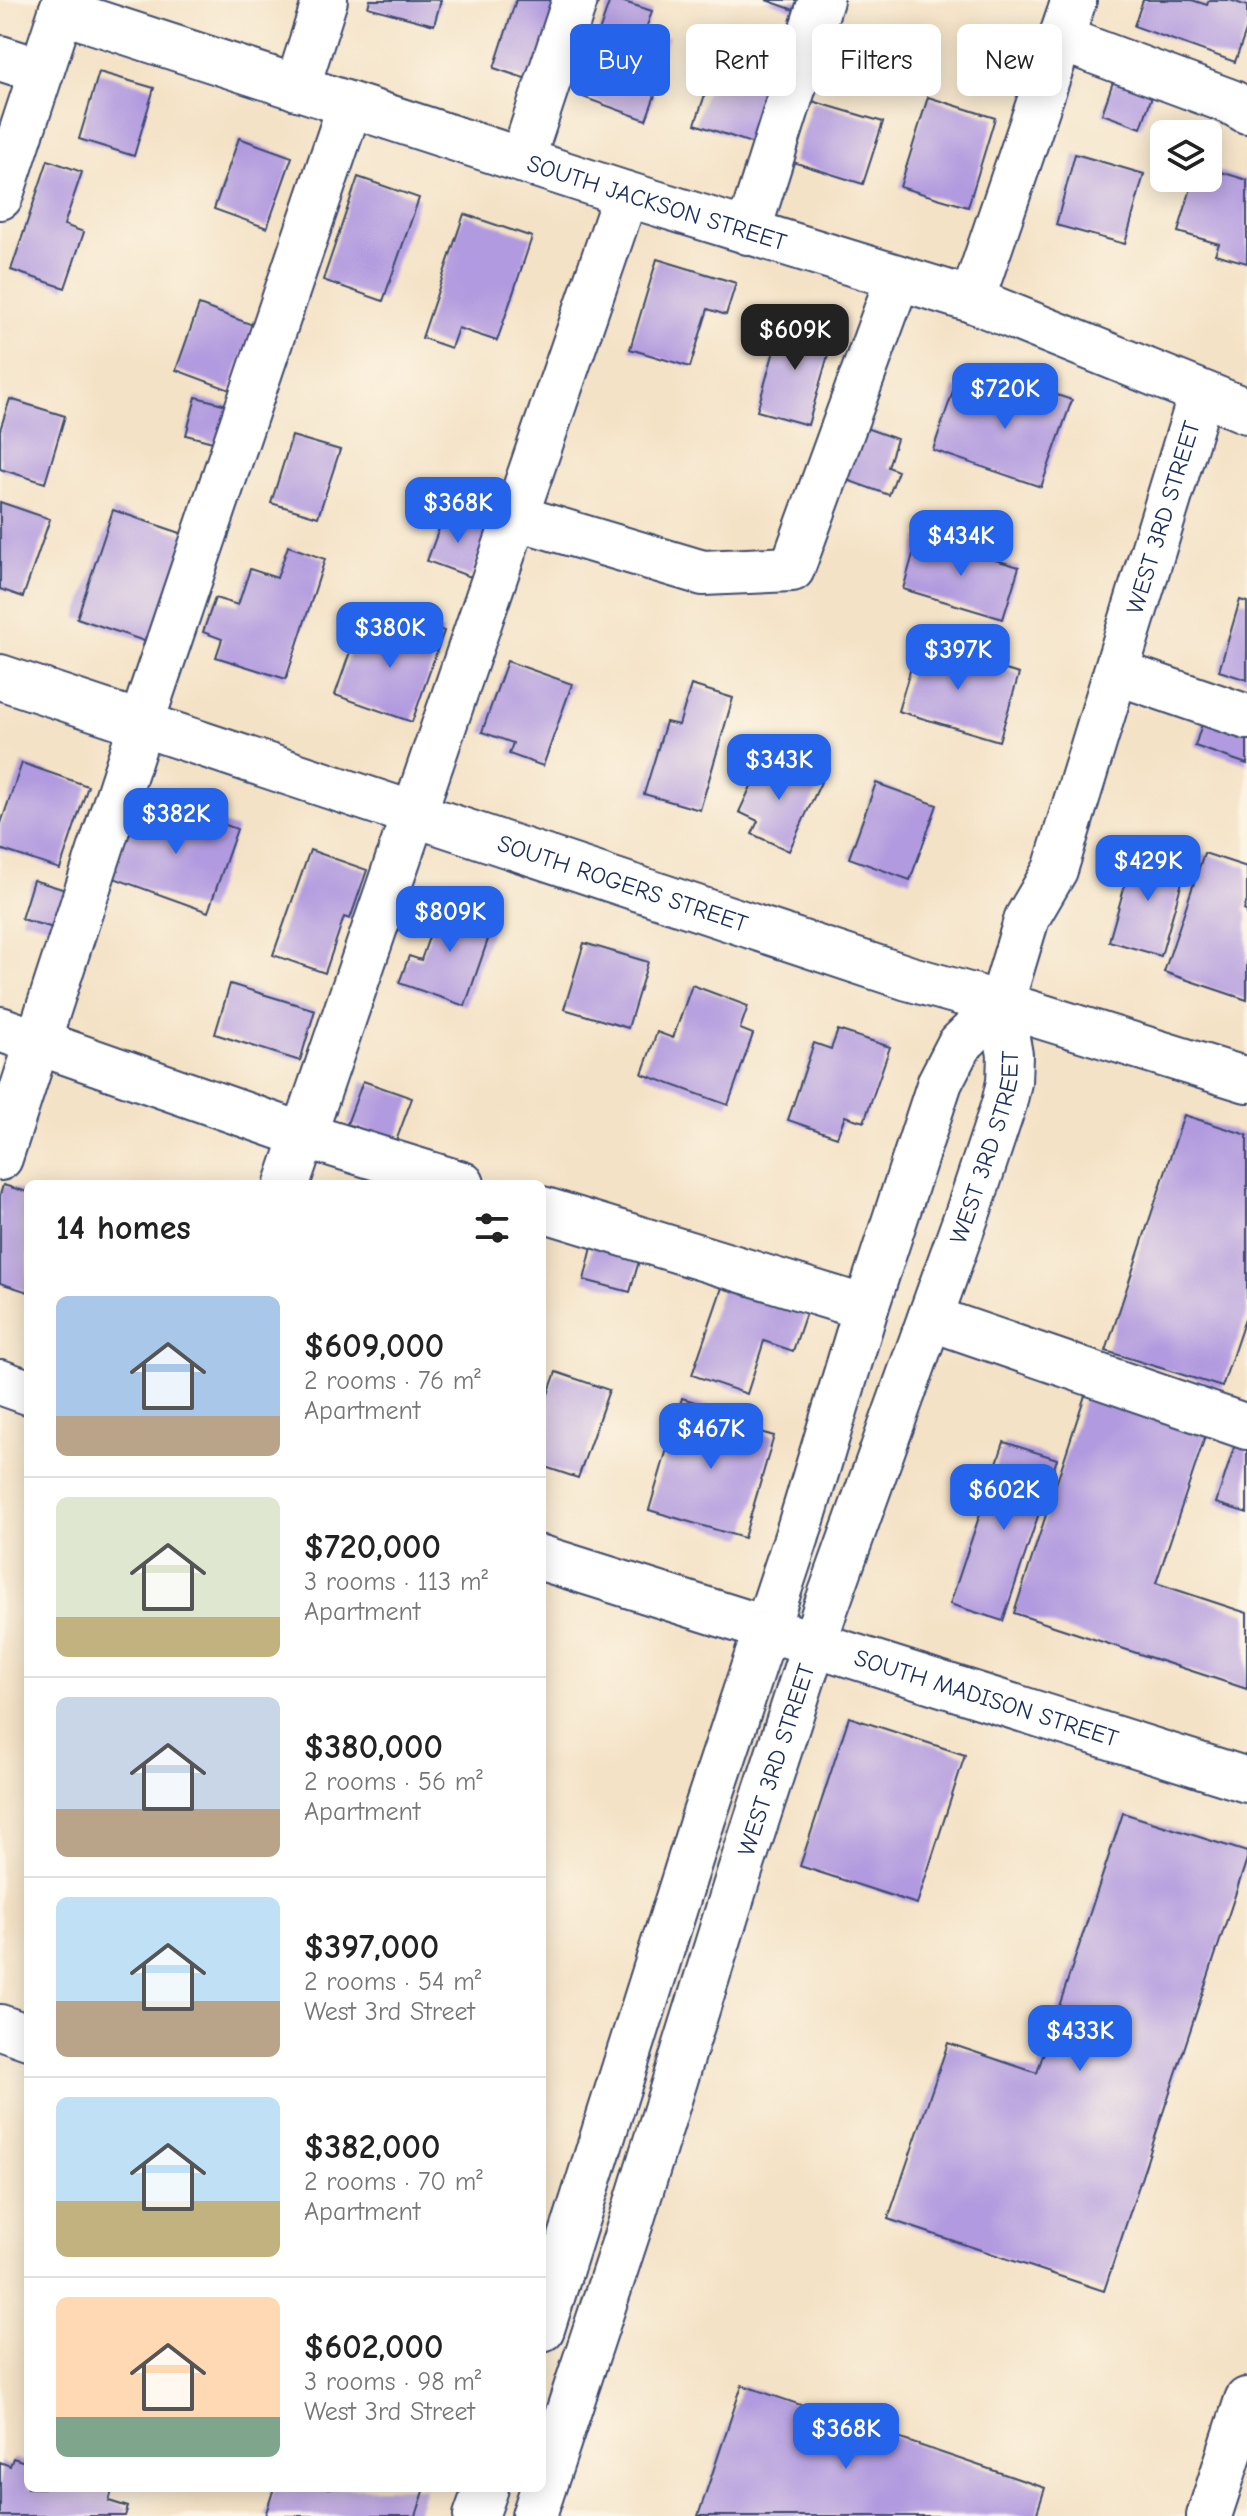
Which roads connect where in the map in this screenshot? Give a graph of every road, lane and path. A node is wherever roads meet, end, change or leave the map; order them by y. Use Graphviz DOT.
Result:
graph roads {
  1 [pos="325,0"];
  2 [pos="575,0"];
  3 [pos="821,0"];
  4 [pos="63,6"];
  5 [pos="1068,19"];
  6 [pos="0,58"];
  7 [pos="41,71"];
  8 [pos="297,88"];
  9 [pos="350,105"];
  10 [pos="1247,111"];
  11 [pos="522,160"];
  12 [pos="626,194"];
  13 [pos="0,197"];
  14 [pos="748,232"];
  15 [pos="898,278"];
  16 [pos="972,300"];
  17 [pos="1201,394"];
  18 [pos="1247,411"];
  19 [pos="515,517"];
  20 [pos="1116,672"];
  21 [pos="0,677"];
  22 [pos="1247,717"];
  23 [pos="142,724"];
  24 [pos="412,815"];
  25 [pos="1001,1004"];
  26 [pos="19,1035"];
  27 [pos="1247,1080"];
  28 [pos="303,1135"];
  29 [pos="0,1158"];
  30 [pos="288,1180"];
  31 [pos="449,1180"];
  32 [pos="546,1210"];
  33 [pos="866,1308"];
  34 [pos="930,1318"];
  35 [pos="0,1382"];
  36 [pos="24,1391"];
  37 [pos="1247,1427"];
  38 [pos="546,1559"];
  39 [pos="766,1629"];
  40 [pos="815,1644"];
  41 [pos="1247,1780"];
  42 [pos="0,2027"];
  43 [pos="24,2036"];
  44 [pos="546,2316"];
  45 [pos="1247,2400"];
  46 [pos="546,2480"];
  47 [pos="485,2492"];
  48 [pos="542,2492"];
  49 [pos="476,2516"];
  50 [pos="534,2516"];
  51 [pos="1209,2516"];
  1 -- 8 [label="street"];
  2 -- 11 [label="street"];
  3 -- 14 [label="street"];
  4 -- 7 [label="street"];
  4 -- 8 [label="street, SOUTH JACKSON STREET"];
  5 -- 10 [label="street"];
  5 -- 16 [label="street"];
  6 -- 7 [label="street"];
  7 -- 13 [label="street"];
  8 -- 9 [label="street, SOUTH JACKSON STREET"];
  9 -- 11 [label="street, SOUTH JACKSON STREET"];
  9 -- 23 [label="street"];
  11 -- 12 [label="street, SOUTH JACKSON STREET"];
  12 -- 14 [label="street, SOUTH JACKSON STREET"];
  12 -- 19 [label="street"];
  14 -- 15 [label="street, SOUTH JACKSON STREET"];
  15 -- 16 [label="street, SOUTH JACKSON STREET"];
  15 -- 19 [label="street"];
  16 -- 17 [label="street, SOUTH JACKSON STREET"];
  17 -- 18 [label="street, SOUTH JACKSON STREET"];
  17 -- 20 [label="street, WEST 3RD STREET"];
  19 -- 24 [label="street"];
  20 -- 22 [label="street"];
  20 -- 25 [label="street, WEST 3RD STREET"];
  21 -- 23 [label="street, SOUTH ROGERS STREET"];
  23 -- 24 [label="street, SOUTH ROGERS STREET"];
  23 -- 26 [label="street"];
  24 -- 25 [label="street, SOUTH ROGERS STREET"];
  24 -- 28 [label="street"];
  25 -- 27 [label="street, SOUTH ROGERS STREET"];
  25 -- 33 [label="street, WEST 3RD STREET"];
  25 -- 34 [label="street, WEST 3RD STREET"];
  26 -- 28 [label="street"];
  26 -- 29 [label="street"];
  28 -- 30 [label="street"];
  28 -- 31 [label="street"];
  32 -- 33 [label="street"];
  33 -- 39 [label="street, WEST 3RD STREET"];
  34 -- 37 [label="street"];
  34 -- 40 [label="street, WEST 3RD STREET"];
  35 -- 36 [label="street"];
  38 -- 39 [label="street, SOUTH MADISON STREET"];
  39 -- 40 [label="street, SOUTH MADISON STREET"];
  39 -- 44 [label="street, WEST 3RD STREET"];
  40 -- 41 [label="street, SOUTH MADISON STREET"];
  40 -- 46 [label="street, WEST 3RD STREET"];
  42 -- 43 [label="street"];
  45 -- 51 [label="street"];
  47 -- 49 [label="street"];
  48 -- 50 [label="street, WEST 3RD STREET"];
}
